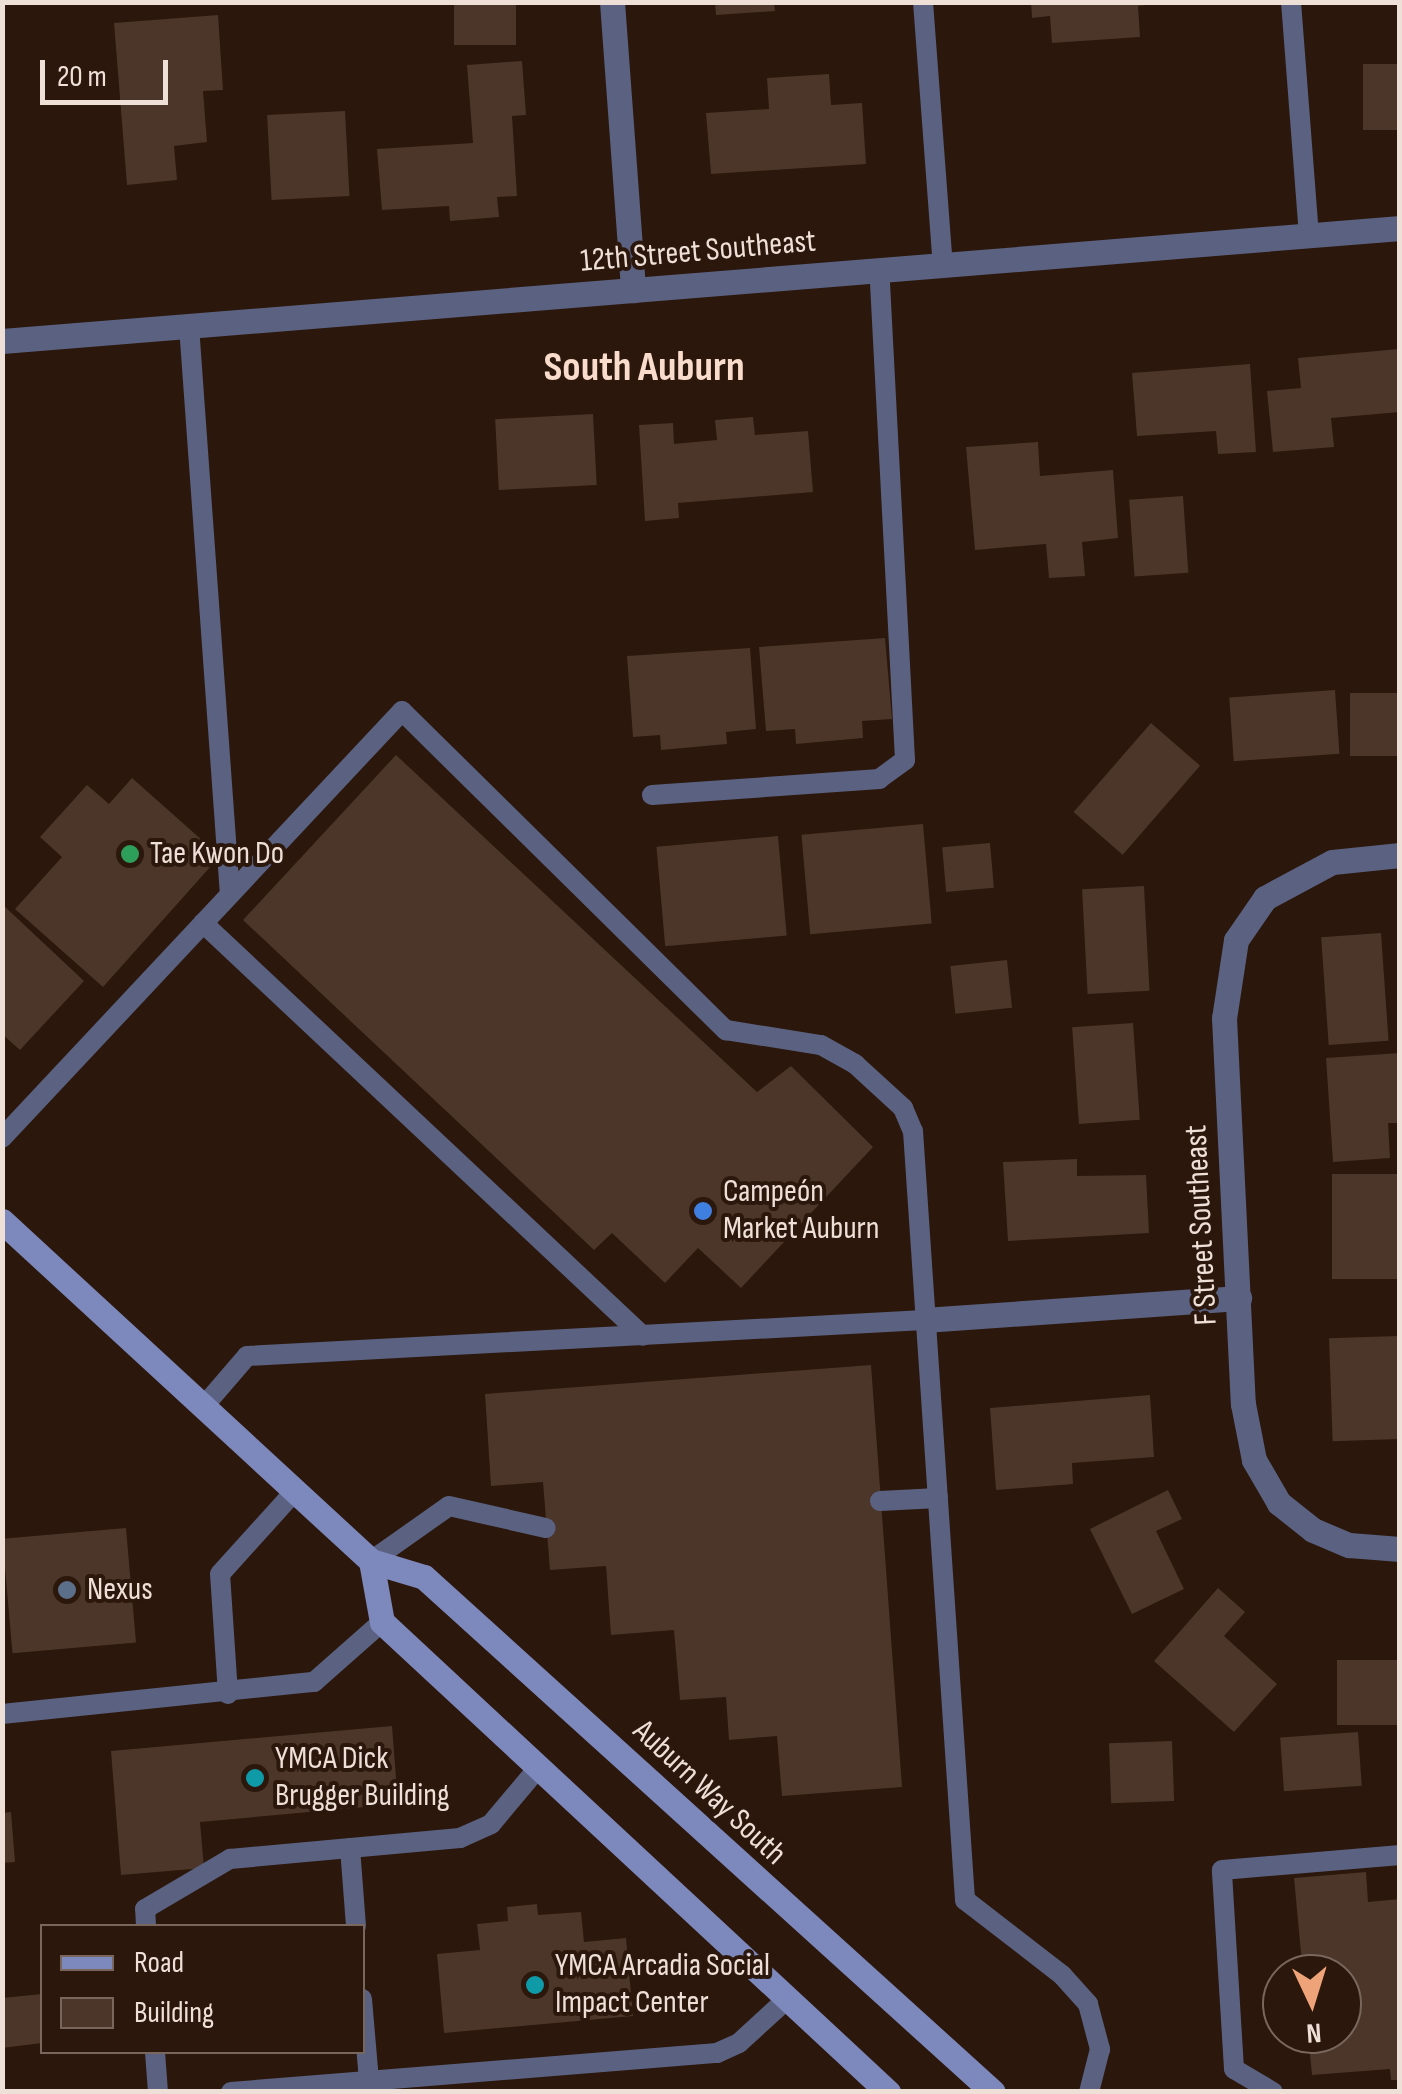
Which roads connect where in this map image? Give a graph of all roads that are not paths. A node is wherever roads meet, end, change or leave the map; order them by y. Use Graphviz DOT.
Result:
graph roads {
  1 [pos="612,2"];
  2 [pos="924,2"];
  3 [pos="1291,2"];
  4 [pos="1400,228"];
  5 [pos="1309,236"];
  6 [pos="943,266"];
  7 [pos="879,271"];
  8 [pos="633,290"];
  9 [pos="189,326"];
  10 [pos="2,341"];
  11 [pos="652,796"];
  12 [pos="1400,855"];
  13 [pos="230,895"];
  14 [pos="204,923"];
  15 [pos="2,1138"];
  16 [pos="2,1220"];
  17 [pos="1238,1298"];
  18 [pos="924,1320"];
  19 [pos="643,1336"];
  20 [pos="204,1406"];
  21 [pos="294,1492"];
  22 [pos="938,1498"];
  23 [pos="880,1501"];
  24 [pos="546,1528"];
  25 [pos="1400,1549"];
  26 [pos="371,1561"];
  27 [pos="382,1622"];
  28 [pos="228,1694"];
  29 [pos="2,1714"];
  30 [pos="538,1768"];
  31 [pos="350,1848"];
  32 [pos="1400,1855"];
  33 [pos="146,1924"];
  34 [pos="356,1924"];
  35 [pos="786,2000"];
  36 [pos="365,2030"];
  37 [pos="155,2054"];
  38 [pos="370,2081"];
  39 [pos="158,2092"];
  40 [pos="231,2092"];
  41 [pos="888,2092"];
  42 [pos="993,2092"];
  43 [pos="1089,2092"];
  44 [pos="1273,2092"];
  1 -- 8 [label="street"];
  2 -- 6 [label="lane"];
  3 -- 5 [label="lane"];
  4 -- 5 [label="street, 12th Street Southeast"];
  5 -- 6 [label="street, 12th Street Southeast"];
  6 -- 7 [label="street, 12th Street Southeast"];
  7 -- 8 [label="street, 12th Street Southeast"];
  7 -- 11 [label="lane"];
  8 -- 9 [label="street, 12th Street Southeast"];
  9 -- 10 [label="street, 12th Street Southeast"];
  9 -- 13 [label="lane"];
  12 -- 17 [label="street, F Street Southeast"];
  13 -- 14 [label="lane"];
  13 -- 18 [label="lane"];
  14 -- 15 [label="lane"];
  14 -- 19 [label="lane"];
  16 -- 20 [label="main road, Auburn Way South"];
  17 -- 18 [label="street"];
  17 -- 25 [label="street, F Street Southeast"];
  18 -- 19 [label="lane"];
  18 -- 22 [label="lane"];
  19 -- 20 [label="lane"];
  20 -- 21 [label="main road, Auburn Way South"];
  21 -- 26 [label="main road, Auburn Way South"];
  21 -- 28 [label="lane"];
  22 -- 23 [label="lane"];
  22 -- 43 [label="lane"];
  24 -- 26 [label="lane"];
  26 -- 27 [label="main road"];
  26 -- 42 [label="main road, Auburn Way South"];
  27 -- 28 [label="lane"];
  27 -- 30 [label="main road"];
  28 -- 29 [label="lane"];
  30 -- 31 [label="lane"];
  30 -- 35 [label="main road"];
  31 -- 33 [label="lane"];
  31 -- 34 [label="lane"];
  32 -- 44 [label="lane"];
  35 -- 38 [label="lane"];
  35 -- 41 [label="main road"];
  36 -- 38 [label="lane"];
  37 -- 39 [label="lane"];
  38 -- 40 [label="lane"];
}
